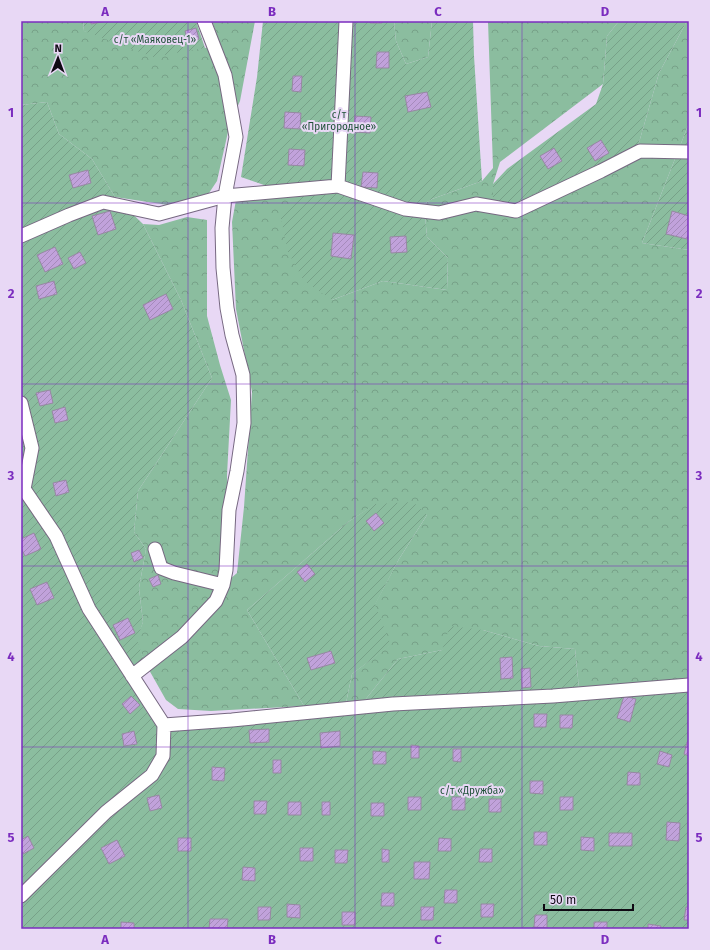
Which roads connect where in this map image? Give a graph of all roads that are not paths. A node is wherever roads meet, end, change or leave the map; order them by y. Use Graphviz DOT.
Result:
graph roads {
  1 [pos="204,21"];
  2 [pos="346,21"];
  3 [pos="689,152"];
  4 [pos="338,186"];
  5 [pos="225,196"];
  6 [pos="21,236"];
  7 [pos="21,403"];
  8 [pos="22,489"];
  9 [pos="155,549"];
  10 [pos="223,585"];
  11 [pos="132,676"];
  12 [pos="689,685"];
  13 [pos="164,725"];
  14 [pos="21,896"];
  1 -- 5 [label="street"];
  2 -- 4 [label="street"];
  3 -- 4 [label="street"];
  4 -- 5 [label="street"];
  5 -- 6 [label="street"];
  5 -- 10 [label="street"];
  7 -- 8 [label="street"];
  8 -- 11 [label="street"];
  9 -- 10 [label="street"];
  10 -- 11 [label="street"];
  11 -- 13 [label="street"];
  12 -- 13 [label="street"];
  13 -- 14 [label="street"];
}
